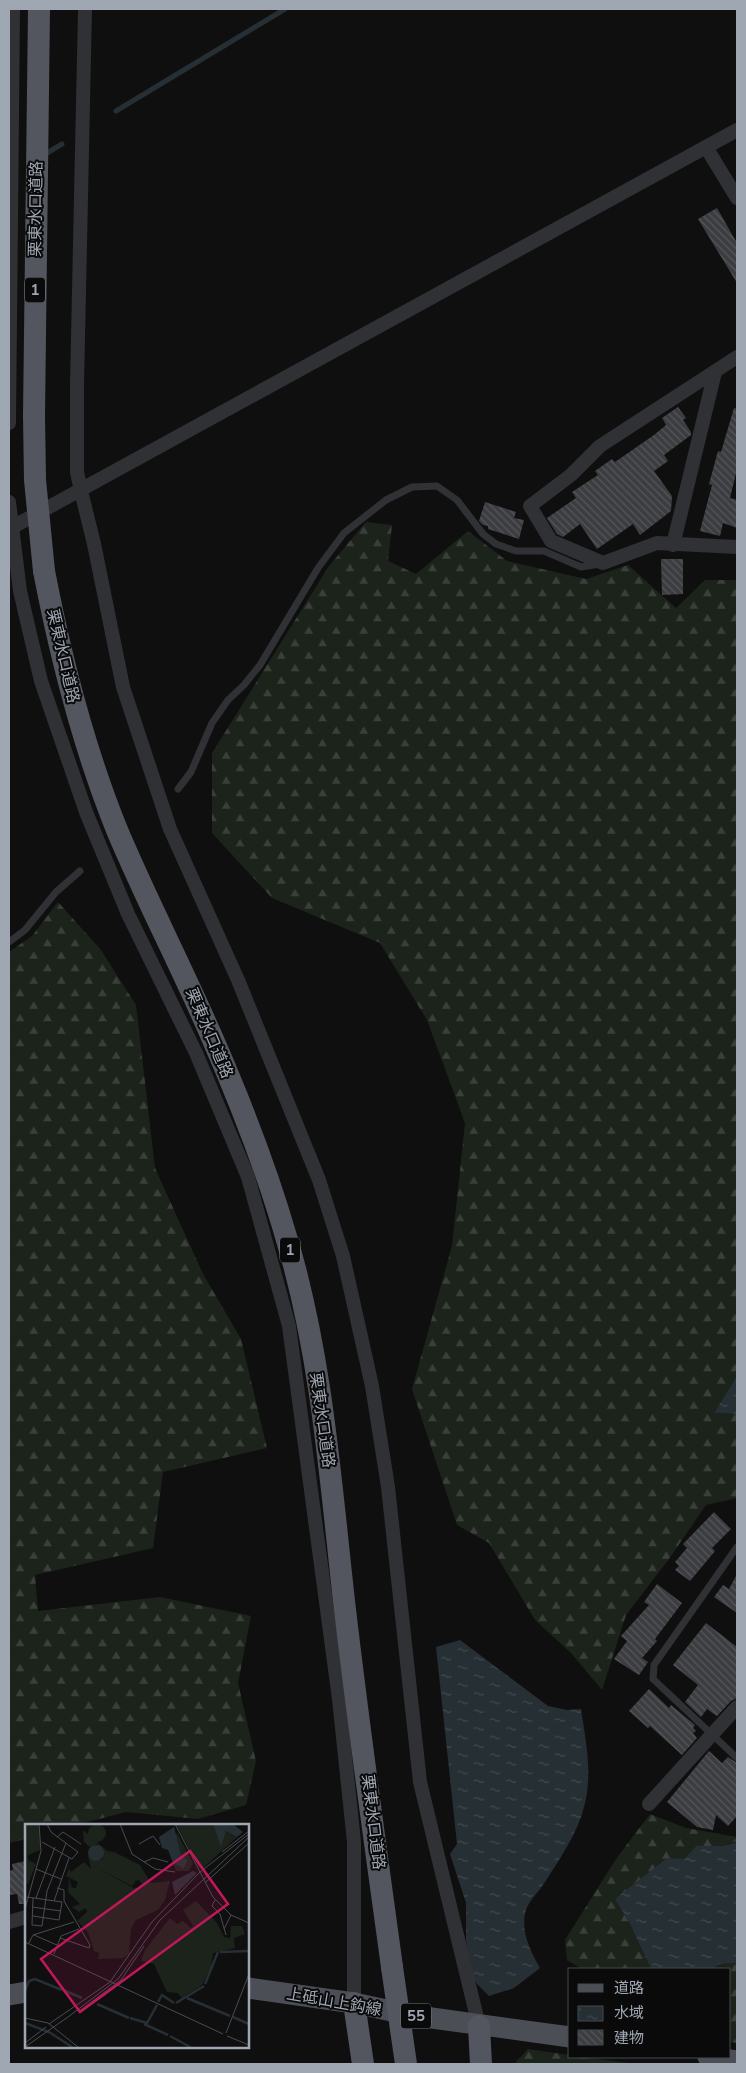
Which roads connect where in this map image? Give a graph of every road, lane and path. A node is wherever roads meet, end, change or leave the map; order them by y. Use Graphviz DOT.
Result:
graph roads {
  1 [pos="13,9"];
  2 [pos="39,9"];
  3 [pos="85,9"];
  4 [pos="737,130"];
  5 [pos="706,147"];
  6 [pos="737,198"];
  7 [pos="737,357"];
  8 [pos="715,372"];
  9 [pos="9,423"];
  10 [pos="81,491"];
  11 [pos="9,502"];
  12 [pos="11,528"];
  13 [pos="673,545"];
  14 [pos="737,547"];
  15 [pos="603,563"];
  16 [pos="178,789"];
  17 [pos="80,871"];
  18 [pos="9,942"];
  19 [pos="737,1547"];
  20 [pos="737,1707"];
  21 [pos="712,1734"];
  22 [pos="737,1758"];
  23 [pos="649,1804"];
  24 [pos="25,1917"];
  25 [pos="9,1922"];
  26 [pos="249,1988"];
  27 [pos="25,1992"];
  28 [pos="9,1995"];
  29 [pos="354,2003"];
  30 [pos="479,2026"];
  31 [pos="568,2037"];
  32 [pos="715,2058"];
  33 [pos="737,2061"];
  34 [pos="362,2064"];
  35 [pos="406,2064"];
  36 [pos="481,2064"];
  1 -- 9 [label="street"];
  2 -- 35 [label="highway, 栗東水口道路 / 1, bridge"];
  3 -- 10 [label="street"];
  4 -- 5 [label="street"];
  5 -- 6 [label="street"];
  5 -- 10 [label="street"];
  7 -- 8 [label="street"];
  8 -- 13 [label="street"];
  8 -- 15 [label="street"];
  10 -- 12 [label="street"];
  10 -- 30 [label="street"];
  11 -- 12 [label="street"];
  12 -- 29 [label="street"];
  13 -- 14 [label="street"];
  13 -- 15 [label="street"];
  15 -- 16 [label="lane"];
  17 -- 18 [label="lane"];
  19 -- 21 [label="lane"];
  20 -- 21 [label="street"];
  21 -- 22 [label="lane"];
  21 -- 23 [label="street"];
  24 -- 25 [label="street"];
  26 -- 29 [label="main road, 上砥山上鈎線 / 55"];
  27 -- 28 [label="main road"];
  29 -- 30 [label="main road, 上砥山上鈎線 / 55"];
  29 -- 34 [label="highway"];
  30 -- 31 [label="main road, 上砥山上鈎線 / 55"];
  30 -- 36 [label="highway"];
  32 -- 33 [label="main road"];
}
